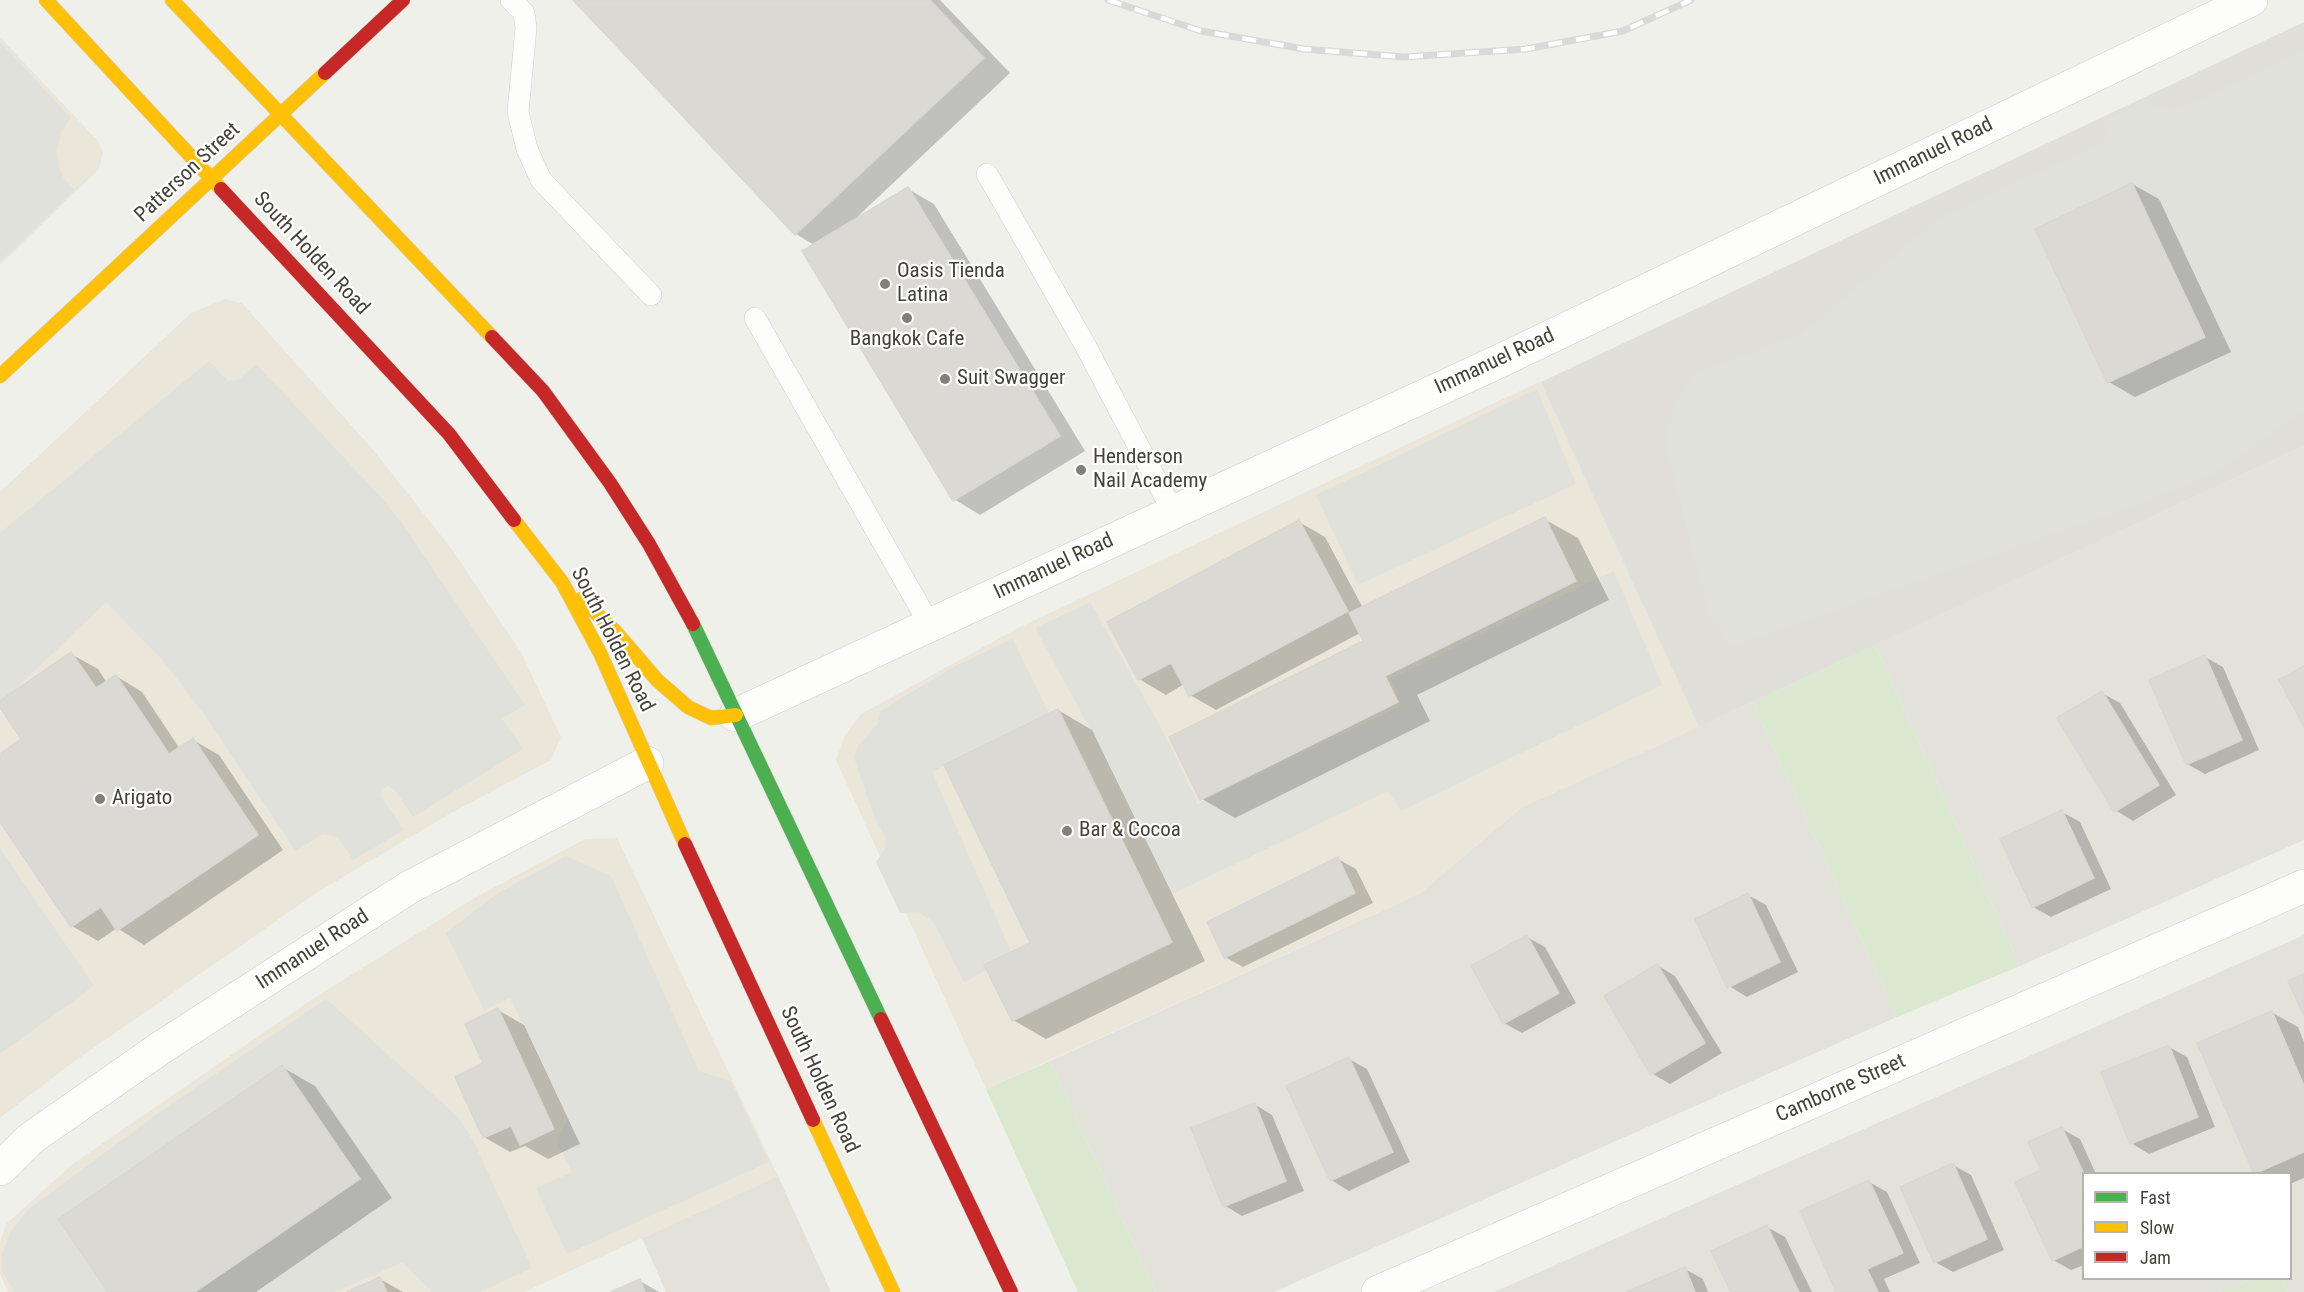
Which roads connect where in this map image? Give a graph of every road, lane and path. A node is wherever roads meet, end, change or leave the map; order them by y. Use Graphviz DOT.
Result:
graph roads {
  1 [pos="45,0"];
  2 [pos="172,0"];
  3 [pos="403,0"];
  4 [pos="511,0"];
  5 [pos="2251,0"];
  6 [pos="281,116"];
  7 [pos="987,174"];
  8 [pos="212,178"];
  9 [pos="651,295"];
  10 [pos="755,318"];
  11 [pos="0,376"];
  12 [pos="1173,513"];
  13 [pos="562,582"];
  14 [pos="930,625"];
  15 [pos="736,715"];
  16 [pos="647,763"];
  17 [pos="2304,886"];
  18 [pos="0,1169"];
  19 [pos="893,1292"];
  20 [pos="1011,1292"];
  21 [pos="1378,1292"];
  1 -- 8 [label="main road, South Holden Road"];
  2 -- 6 [label="main road"];
  3 -- 6 [label="main road, Patterson Street"];
  4 -- 9 [label="lane"];
  5 -- 12 [label="street, Immanuel Road"];
  6 -- 8 [label="main road, Patterson Street"];
  6 -- 15 [label="main road"];
  7 -- 12 [label="lane"];
  8 -- 11 [label="main road, Patterson Street"];
  8 -- 13 [label="main road, South Holden Road"];
  10 -- 14 [label="lane"];
  12 -- 14 [label="street, Immanuel Road"];
  13 -- 15 [label="main road"];
  13 -- 16 [label="main road, South Holden Road"];
  14 -- 15 [label="street, Immanuel Road"];
  15 -- 20 [label="main road"];
  16 -- 18 [label="street, Immanuel Road"];
  16 -- 19 [label="main road, South Holden Road"];
  17 -- 21 [label="street, Camborne Street"];
}
